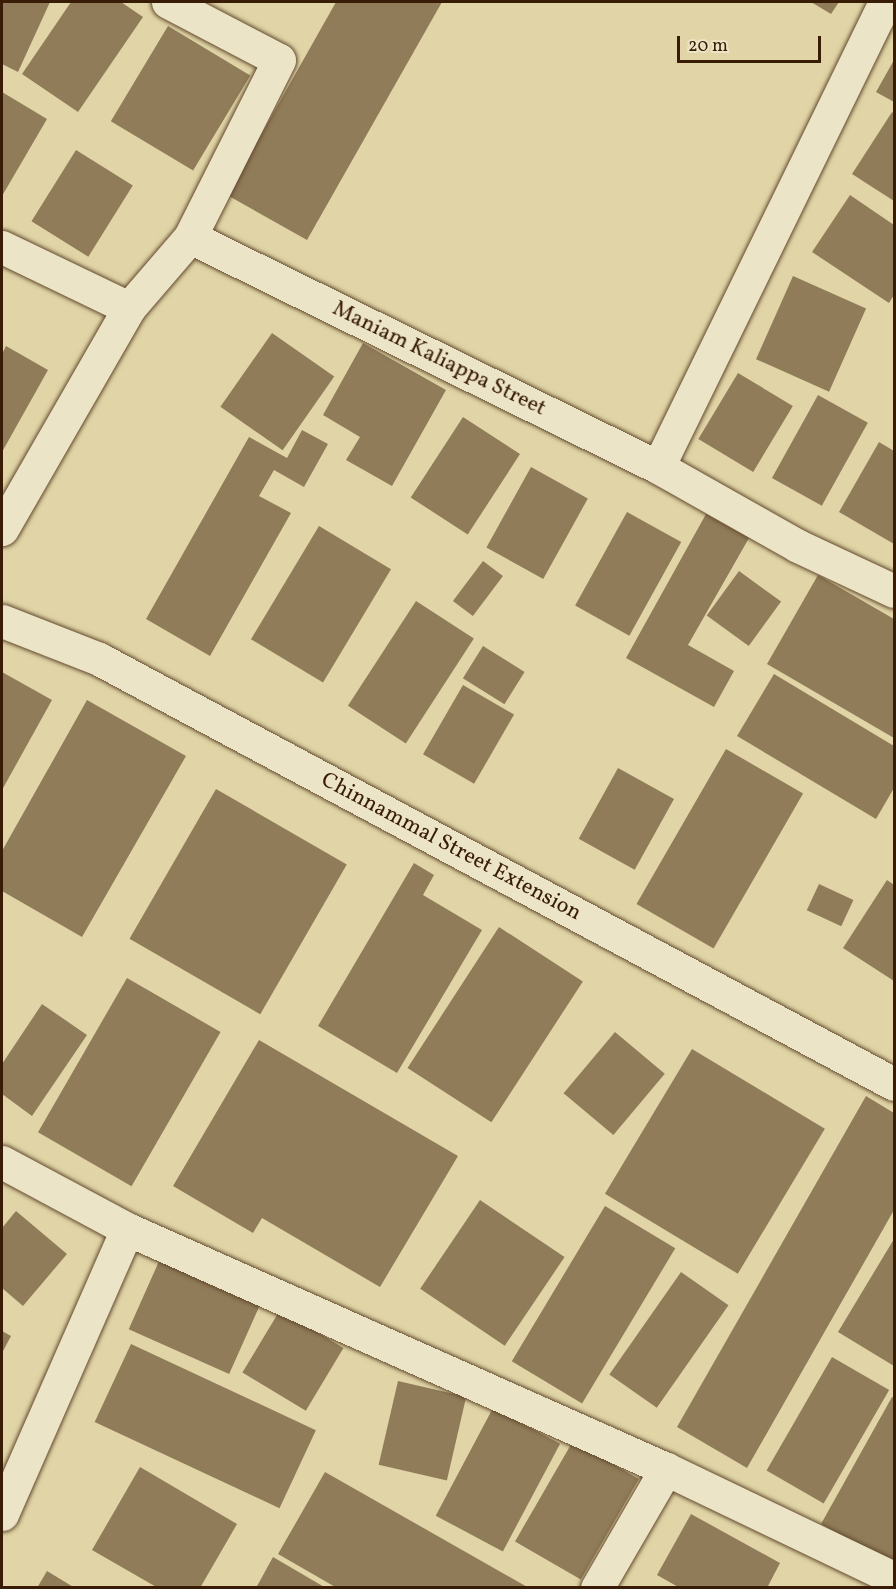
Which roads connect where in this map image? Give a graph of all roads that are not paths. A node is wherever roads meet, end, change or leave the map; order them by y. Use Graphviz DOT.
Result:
graph roads {
  1 [pos="168,2"];
  2 [pos="885,2"];
  3 [pos="190,237"];
  4 [pos="2,247"];
  5 [pos="129,308"];
  6 [pos="658,467"];
  7 [pos="2,530"];
  8 [pos="894,591"];
  9 [pos="2,621"];
  10 [pos="894,1084"];
  11 [pos="2,1162"];
  12 [pos="127,1229"];
  13 [pos="666,1469"];
  14 [pos="2,1514"];
  15 [pos="894,1578"];
  16 [pos="597,1587"];
  1 -- 3 [label="street"];
  2 -- 6 [label="street"];
  3 -- 5 [label="street"];
  3 -- 6 [label="street, Maniam Kaliappa Street"];
  4 -- 5 [label="street"];
  5 -- 7 [label="street"];
  6 -- 8 [label="street, Maniam Kaliappa Street"];
  9 -- 10 [label="street, Chinnammal Street Extension"];
  11 -- 12 [label="street"];
  12 -- 13 [label="street"];
  12 -- 14 [label="street"];
  13 -- 15 [label="street"];
  13 -- 16 [label="street"];
}
